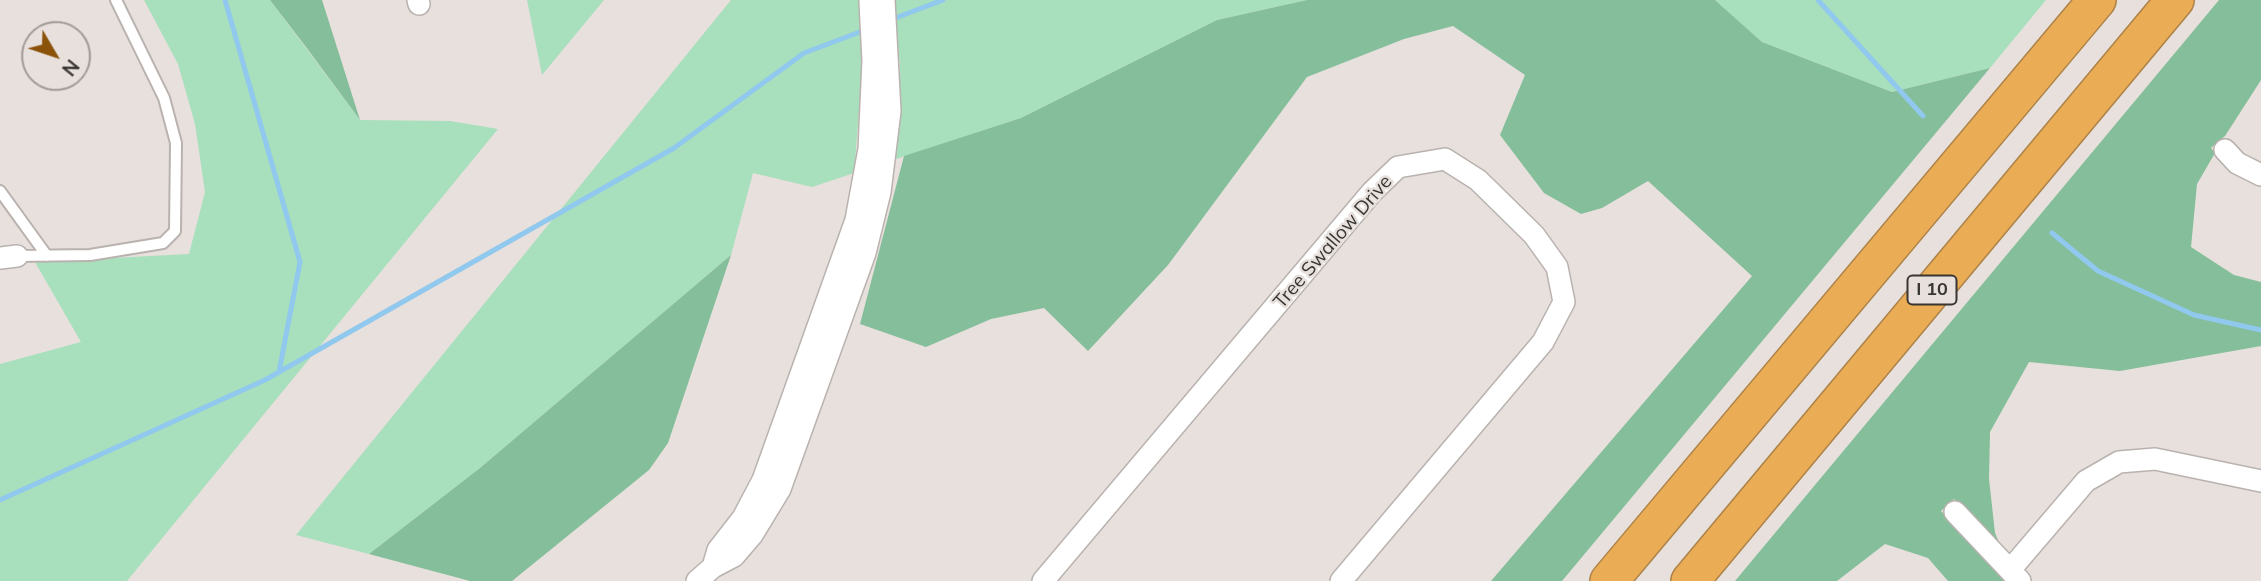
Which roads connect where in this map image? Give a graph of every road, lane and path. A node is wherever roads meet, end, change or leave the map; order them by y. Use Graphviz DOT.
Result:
graph roads {
  1 [pos="116,0"];
  2 [pos="870,0"];
  3 [pos="884,0"];
  4 [pos="2097,0"];
  5 [pos="2175,0"];
  6 [pos="881,59"];
  7 [pos="2225,150"];
  8 [pos="2261,176"];
  9 [pos="0,191"];
  10 [pos="47,256"];
  11 [pos="8,257"];
  12 [pos="2261,481"];
  13 [pos="1955,512"];
  14 [pos="2015,575"];
  15 [pos="707,576"];
  16 [pos="1043,581"];
  17 [pos="1340,581"];
  18 [pos="1609,581"];
  19 [pos="1690,581"];
  1 -- 10 [label="lane"];
  2 -- 6 [label="street"];
  3 -- 6 [label="street"];
  4 -- 18 [label="highway"];
  5 -- 19 [label="highway, I 10"];
  6 -- 15 [label="street"];
  7 -- 8 [label="street"];
  9 -- 10 [label="lane"];
  10 -- 11 [label="lane"];
  12 -- 14 [label="street"];
  13 -- 14 [label="street"];
  16 -- 17 [label="street, Tree Swallow Drive"];
}
